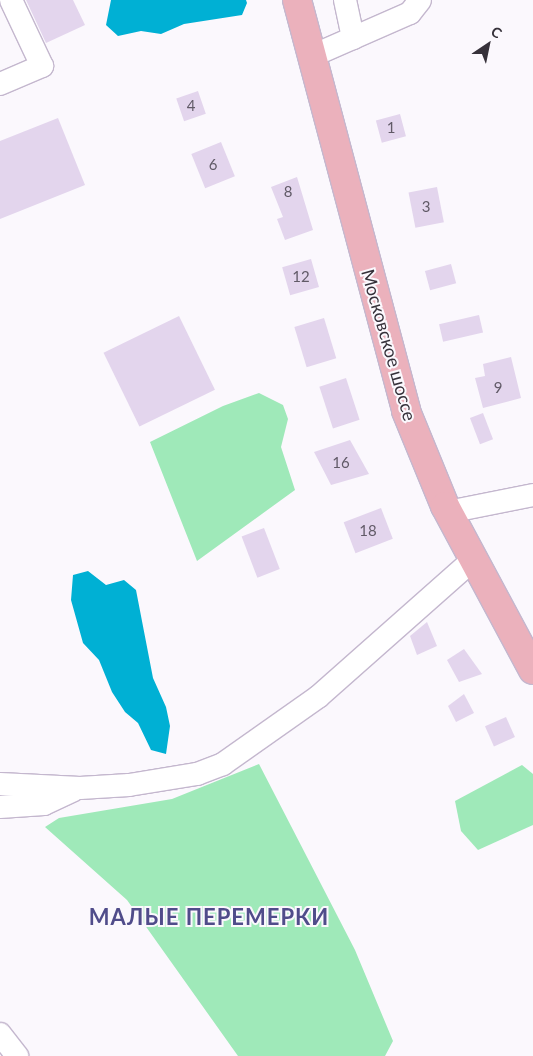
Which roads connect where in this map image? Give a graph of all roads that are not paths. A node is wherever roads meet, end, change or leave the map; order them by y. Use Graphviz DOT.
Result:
graph roads {
  1 [pos="11,0"];
  2 [pos="297,0"];
  3 [pos="345,0"];
  4 [pos="414,4"];
  5 [pos="353,38"];
  6 [pos="312,56"];
  7 [pos="0,84"];
  8 [pos="533,495"];
  9 [pos="448,512"];
  10 [pos="473,560"];
  11 [pos="533,670"];
  12 [pos="0,784"];
  13 [pos="80,788"];
  14 [pos="0,807"];
  15 [pos="0,1034"];
  16 [pos="17,1056"];
  1 -- 7 [label="lane"];
  2 -- 6 [label="main road, Московское шоссе"];
  3 -- 5 [label="lane"];
  4 -- 5 [label="lane"];
  5 -- 6 [label="lane"];
  6 -- 9 [label="main road, Московское шоссе"];
  8 -- 9 [label="lane"];
  9 -- 10 [label="main road, Московское шоссе"];
  10 -- 11 [label="main road, Московское шоссе"];
  10 -- 13 [label="lane"];
  12 -- 13 [label="lane"];
  13 -- 14 [label="lane"];
  15 -- 16 [label="lane"];
}
